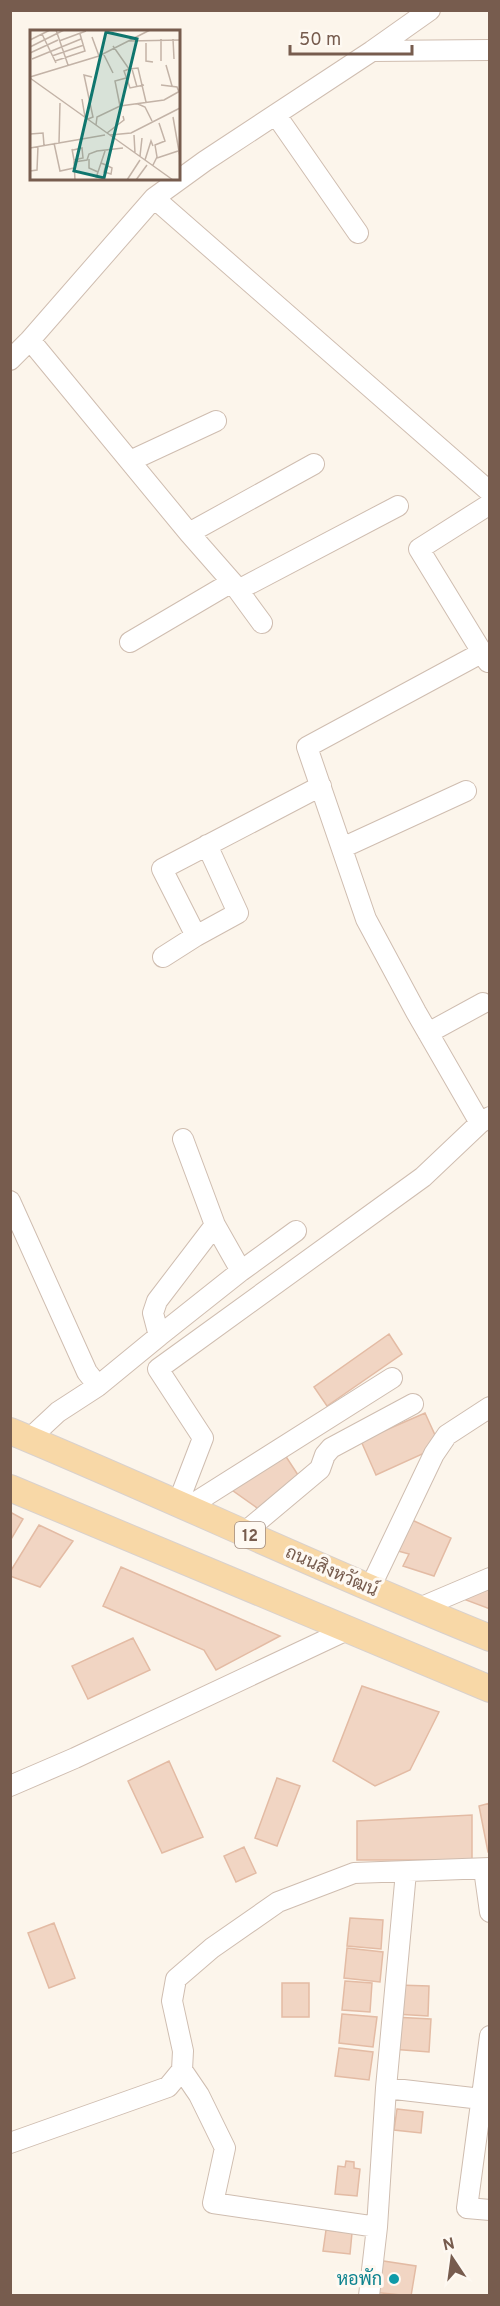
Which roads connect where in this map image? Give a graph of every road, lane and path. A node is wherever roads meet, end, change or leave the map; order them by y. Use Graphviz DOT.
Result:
graph roads {
  1 [pos="430,10"];
  2 [pos="489,50"];
  3 [pos="372,51"];
  4 [pos="276,115"];
  5 [pos="180,179"];
  6 [pos="179,180"];
  7 [pos="154,198"];
  8 [pos="358,232"];
  9 [pos="30,340"];
  10 [pos="10,360"];
  11 [pos="216,421"];
  12 [pos="130,461"];
  13 [pos="314,464"];
  14 [pos="489,492"];
  15 [pos="489,504"];
  16 [pos="398,506"];
  17 [pos="189,533"];
  18 [pos="235,586"];
  19 [pos="262,623"];
  20 [pos="130,642"];
  21 [pos="486,658"];
  22 [pos="321,786"];
  23 [pos="466,791"];
  24 [pos="207,845"];
  25 [pos="342,848"];
  26 [pos="196,936"];
  27 [pos="163,957"];
  28 [pos="483,1003"];
  29 [pos="428,1033"];
  30 [pos="485,1120"];
  31 [pos="183,1139"];
  32 [pos="10,1201"];
  33 [pos="215,1226"];
  34 [pos="296,1232"];
  35 [pos="240,1271"];
  36 [pos="159,1335"];
  37 [pos="392,1378"];
  38 [pos="98,1386"];
  39 [pos="413,1404"];
  40 [pos="489,1407"];
  41 [pos="20,1435"];
  42 [pos="10,1488"];
  43 [pos="183,1505"];
  44 [pos="245,1532"];
  45 [pos="489,1578"];
  46 [pos="370,1588"];
  47 [pos="417,1609"];
  48 [pos="347,1630"];
  49 [pos="489,1638"];
  50 [pos="489,1689"];
  51 [pos="10,1786"];
  52 [pos="487,1868"];
  53 [pos="406,1872"];
  54 [pos="489,1912"];
  55 [pos="489,2036"];
  56 [pos="182,2070"];
  57 [pos="386,2088"];
  58 [pos="485,2100"];
  59 [pos="10,2143"];
  60 [pos="489,2210"];
  61 [pos="377,2227"];
  62 [pos="369,2295"];
  1 -- 3 [label="street"];
  2 -- 3 [label="street"];
  3 -- 4 [label="street"];
  4 -- 5 [label="street"];
  4 -- 8 [label="street"];
  6 -- 7 [label="street"];
  7 -- 9 [label="street"];
  7 -- 14 [label="street"];
  9 -- 10 [label="street"];
  9 -- 12 [label="street"];
  11 -- 12 [label="street"];
  12 -- 17 [label="street"];
  13 -- 17 [label="street"];
  15 -- 21 [label="street"];
  16 -- 18 [label="street"];
  17 -- 18 [label="street"];
  18 -- 19 [label="street"];
  18 -- 20 [label="street"];
  21 -- 22 [label="street"];
  22 -- 24 [label="street"];
  22 -- 25 [label="street"];
  23 -- 25 [label="street"];
  24 -- 26 [label="street"];
  24 -- 26 [label="street"];
  25 -- 29 [label="street"];
  26 -- 27 [label="street"];
  28 -- 29 [label="street"];
  29 -- 30 [label="street"];
  30 -- 43 [label="street"];
  31 -- 33 [label="street"];
  32 -- 38 [label="street"];
  33 -- 35 [label="street"];
  33 -- 36 [label="street"];
  34 -- 35 [label="street"];
  35 -- 36 [label="street"];
  36 -- 38 [label="street"];
  37 -- 43 [label="street"];
  38 -- 41 [label="street"];
  39 -- 44 [label="street"];
  40 -- 46 [label="street"];
  41 -- 43 [label="main road, ถนนสิงหวัฒน์ / 12"];
  42 -- 48 [label="main road"];
  43 -- 44 [label="main road, ถนนสิงหวัฒน์ / 12"];
  44 -- 46 [label="main road, ถนนสิงหวัฒน์ / 12"];
  45 -- 47 [label="street"];
  46 -- 47 [label="main road, ถนนสิงหวัฒน์ / 12"];
  47 -- 49 [label="main road, ถนนสิงหวัฒน์ / 12"];
  48 -- 50 [label="main road"];
  48 -- 51 [label="street"];
  52 -- 53 [label="street"];
  52 -- 54 [label="street"];
  53 -- 56 [label="street"];
  53 -- 57 [label="street"];
  55 -- 58 [label="street"];
  56 -- 59 [label="street"];
  56 -- 61 [label="street"];
  57 -- 58 [label="street"];
  57 -- 61 [label="street"];
  58 -- 60 [label="street"];
  61 -- 62 [label="street"];
}
